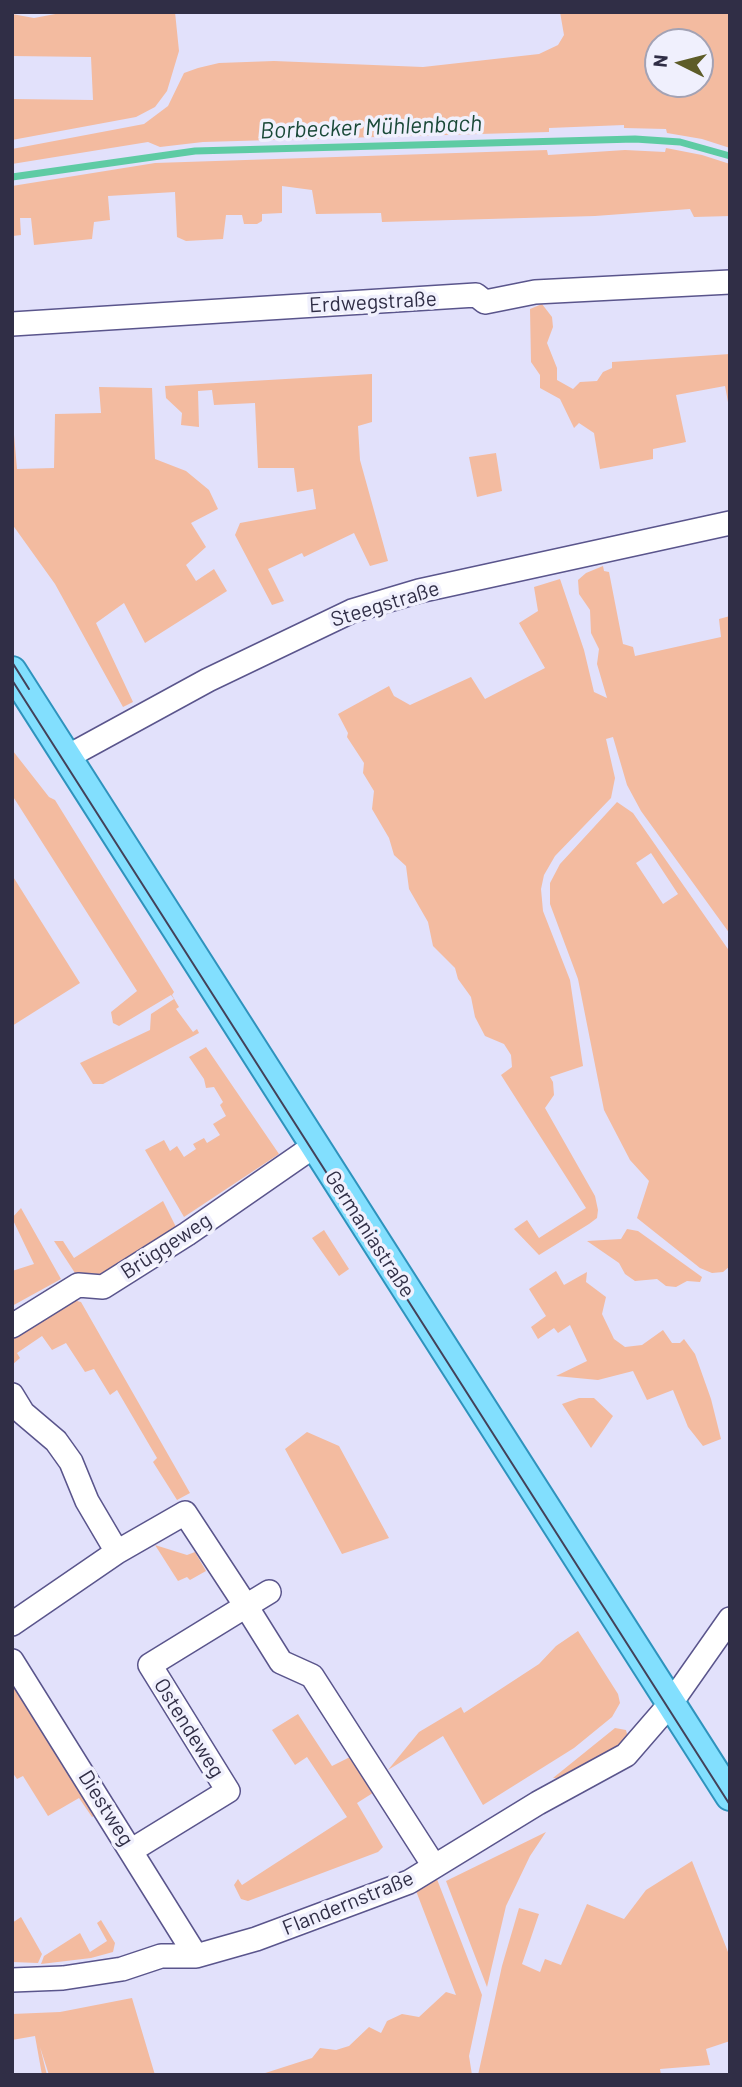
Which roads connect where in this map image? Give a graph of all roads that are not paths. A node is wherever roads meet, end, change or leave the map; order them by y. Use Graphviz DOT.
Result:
graph roads {
  1 [pos="730,282"];
  2 [pos="12,324"];
  3 [pos="730,523"];
  4 [pos="12,671"];
  5 [pos="66,757"];
  6 [pos="314,1146"];
  7 [pos="12,1326"];
  8 [pos="12,1395"];
  9 [pos="117,1552"];
  10 [pos="269,1592"];
  11 [pos="246,1606"];
  12 [pos="730,1619"];
  13 [pos="13,1620"];
  14 [pos="12,1661"];
  15 [pos="673,1701"];
  16 [pos="730,1796"];
  17 [pos="132,1850"];
  18 [pos="434,1866"];
  19 [pos="195,1956"];
  20 [pos="12,1980"];
  1 -- 2 [label="street, Erdwegstraße"];
  3 -- 5 [label="street, Steegstraße"];
  4 -- 5 [label="main road, Germaniastraße"];
  5 -- 6 [label="main road, Germaniastraße"];
  6 -- 7 [label="street, Brüggeweg"];
  6 -- 15 [label="main road, Germaniastraße"];
  8 -- 9 [label="street"];
  9 -- 11 [label="street"];
  9 -- 13 [label="street"];
  10 -- 11 [label="street, Ostendeweg"];
  11 -- 17 [label="street, Ostendeweg"];
  11 -- 18 [label="street"];
  12 -- 15 [label="street, Flandernstraße"];
  14 -- 17 [label="street, Diestweg"];
  15 -- 16 [label="main road, Germaniastraße"];
  15 -- 18 [label="street, Flandernstraße"];
  17 -- 19 [label="street, Diestweg"];
  18 -- 19 [label="street, Flandernstraße"];
  19 -- 20 [label="street, Flandernstraße"];
}
